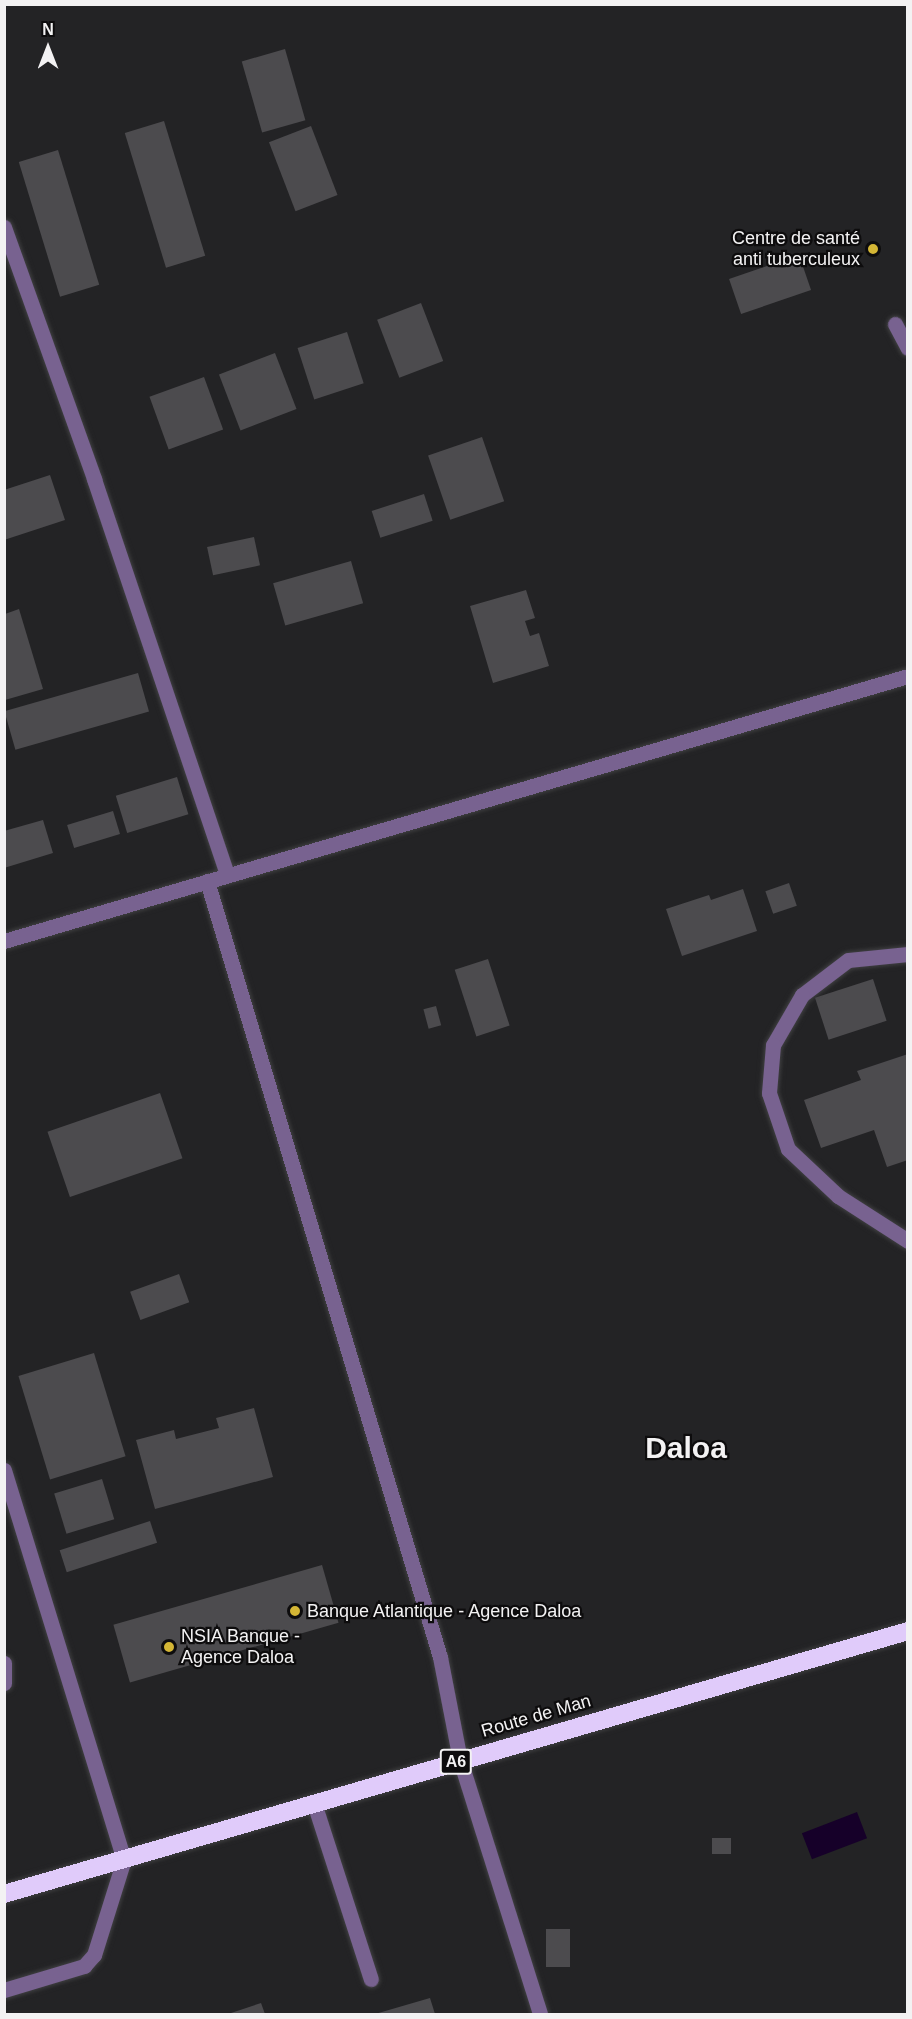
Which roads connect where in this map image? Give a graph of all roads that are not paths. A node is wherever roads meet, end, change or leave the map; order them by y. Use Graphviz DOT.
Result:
graph roads {
  1 [pos="4,227"];
  2 [pos="894,324"];
  3 [pos="908,348"];
  4 [pos="908,676"];
  5 [pos="227,875"];
  6 [pos="207,881"];
  7 [pos="4,941"];
  8 [pos="908,954"];
  9 [pos="908,1240"];
  10 [pos="4,1470"];
  11 [pos="908,1631"];
  12 [pos="4,1663"];
  13 [pos="4,1683"];
  14 [pos="460,1761"];
  15 [pos="314,1803"];
  16 [pos="124,1859"];
  17 [pos="4,1894"];
  18 [pos="371,1980"];
  19 [pos="4,1990"];
  20 [pos="540,2014"];
  1 -- 5 [label="street"];
  2 -- 3 [label="street"];
  4 -- 5 [label="street"];
  5 -- 6 [label="street"];
  6 -- 7 [label="street"];
  6 -- 14 [label="street"];
  8 -- 9 [label="street"];
  10 -- 16 [label="street"];
  11 -- 14 [label="highway, Route de Man / A6"];
  12 -- 13 [label="street"];
  14 -- 15 [label="highway, Route de Man / A6"];
  14 -- 20 [label="street"];
  15 -- 16 [label="highway, Route de Man / A6"];
  15 -- 18 [label="street"];
  16 -- 17 [label="highway, Route de Man / A6"];
  16 -- 19 [label="street"];
}
